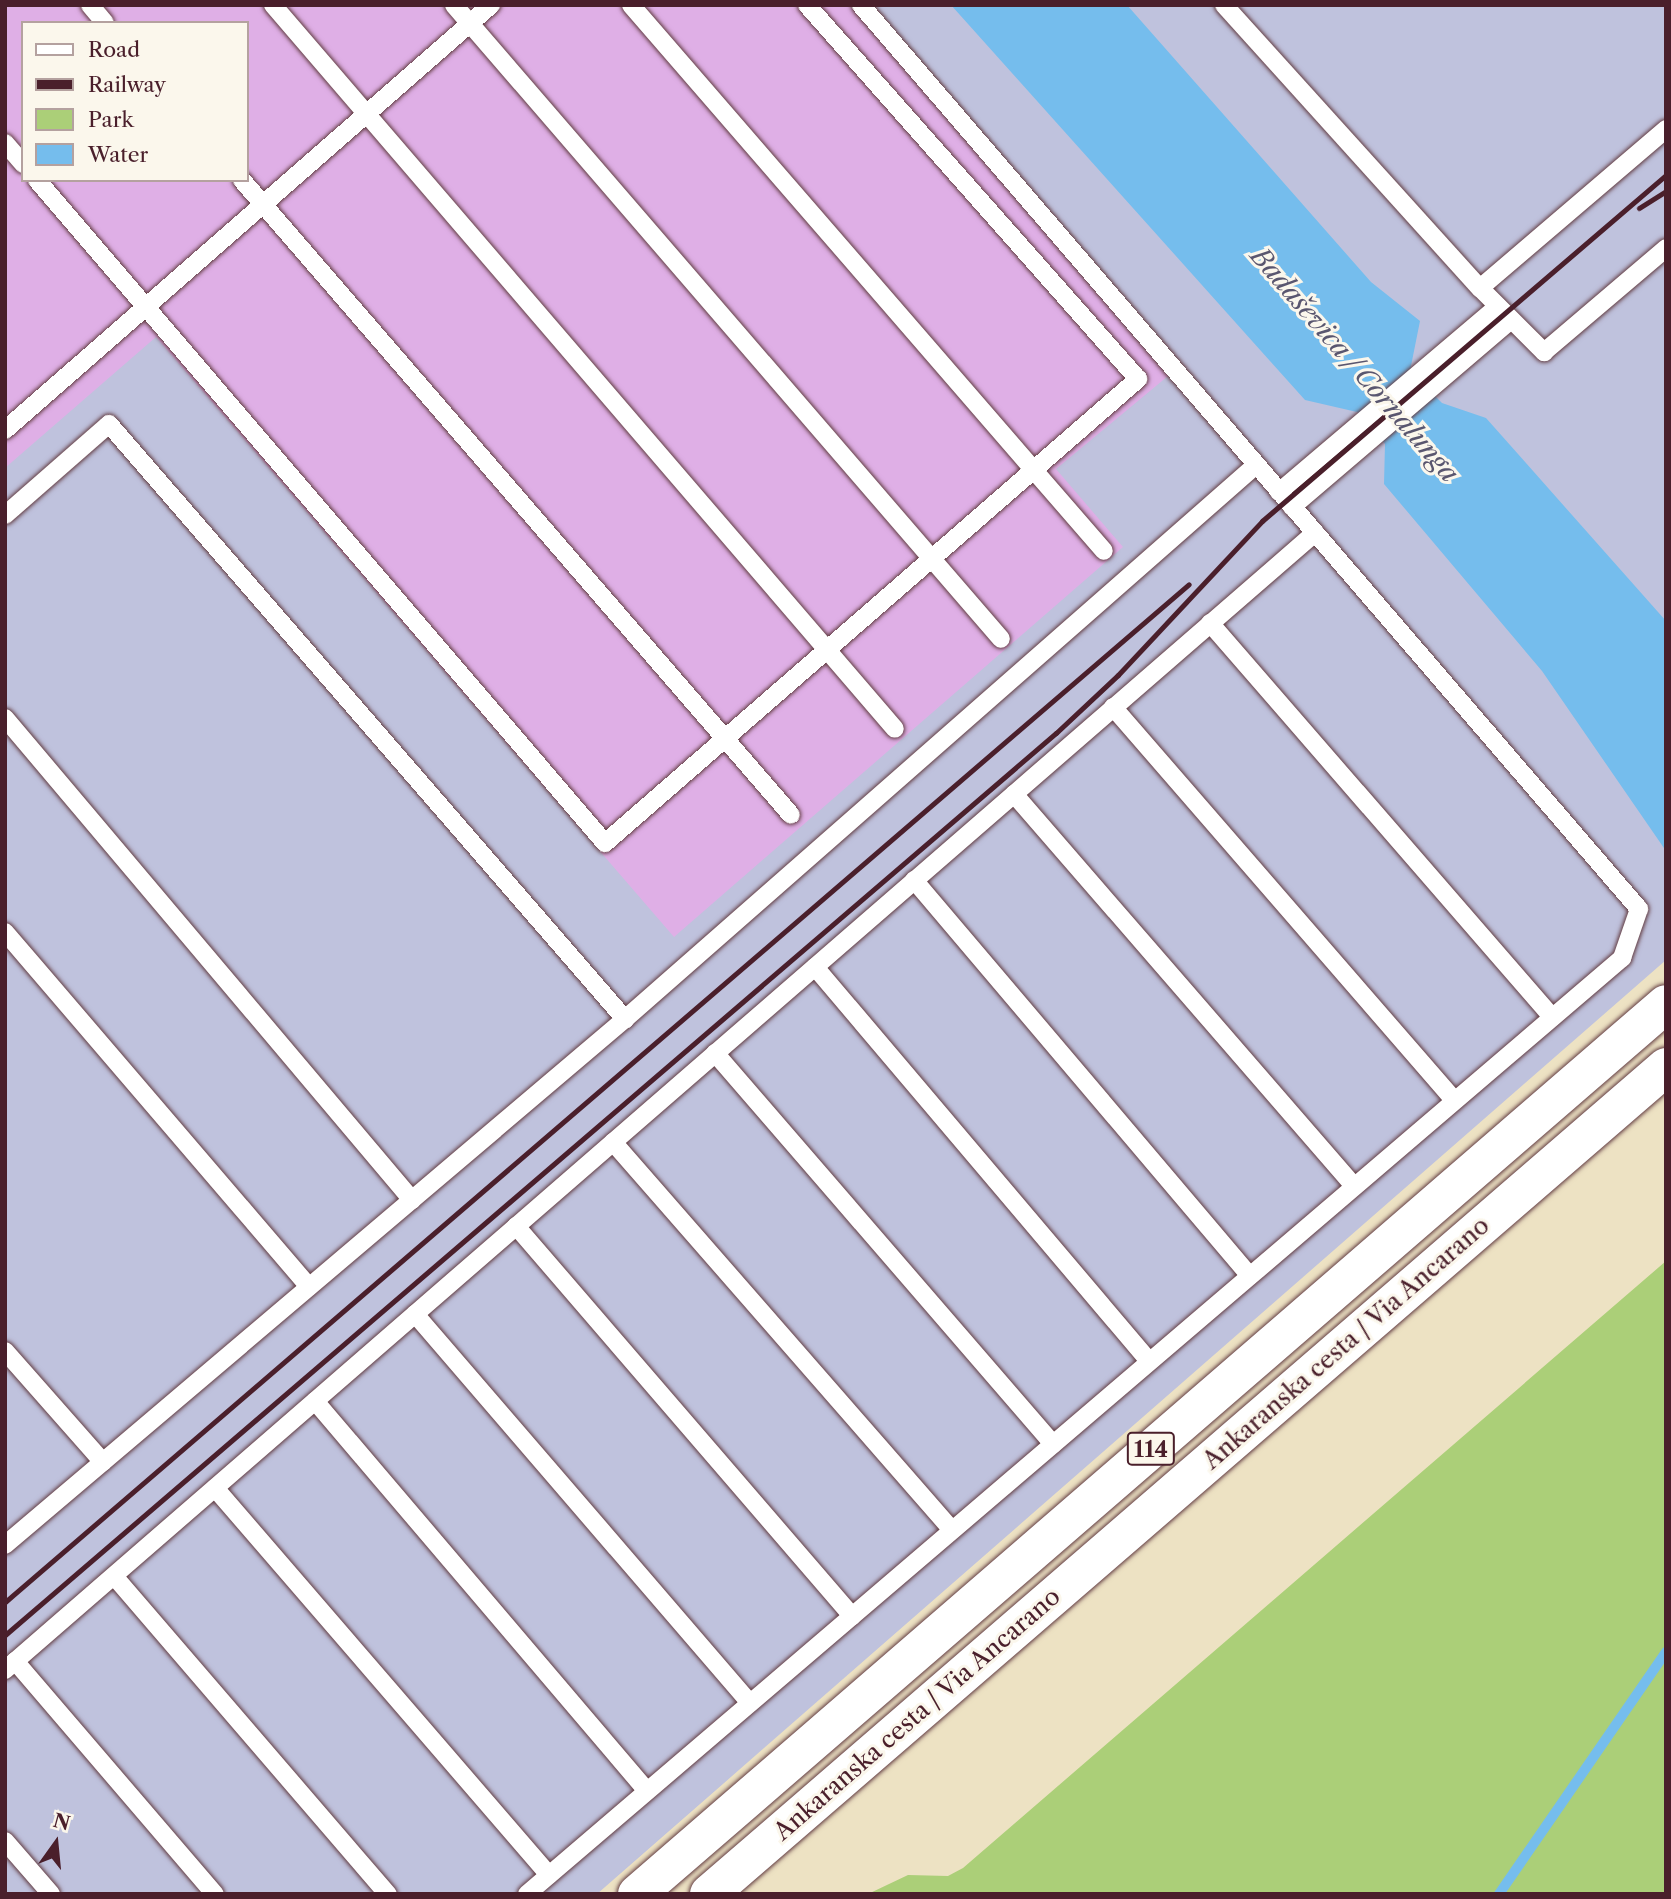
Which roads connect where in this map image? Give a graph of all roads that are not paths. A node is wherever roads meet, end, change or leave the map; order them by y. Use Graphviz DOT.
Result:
graph roads {
  1 [pos="90,5"];
  2 [pos="273,5"];
  3 [pos="454,5"];
  4 [pos="491,5"];
  5 [pos="631,5"];
  6 [pos="807,5"];
  7 [pos="861,5"];
  8 [pos="1234,9"];
  9 [pos="103,21"];
  10 [pos="470,24"];
  11 [pos="367,114"];
  12 [pos="1666,129"];
  13 [pos="5,143"];
  14 [pos="21,162"];
  15 [pos="39,182"];
  16 [pos="244,182"];
  17 [pos="263,205"];
  18 [pos="1666,248"];
  19 [pos="1480,288"];
  20 [pos="1498,306"];
  21 [pos="145,308"];
  22 [pos="1511,320"];
  23 [pos="5,430"];
  24 [pos="1256,465"];
  25 [pos="1034,470"];
  26 [pos="1279,492"];
  27 [pos="1292,507"];
  28 [pos="5,515"];
  29 [pos="1315,533"];
  30 [pos="1104,551"];
  31 [pos="932,558"];
  32 [pos="1210,623"];
  33 [pos="1002,639"];
  34 [pos="827,649"];
  35 [pos="1113,708"];
  36 [pos="5,718"];
  37 [pos="895,729"];
  38 [pos="724,738"];
  39 [pos="1014,793"];
  40 [pos="791,815"];
  41 [pos="914,880"];
  42 [pos="5,932"];
  43 [pos="815,967"];
  44 [pos="1666,1004"];
  45 [pos="1552,1017"];
  46 [pos="625,1018"];
  47 [pos="715,1053"];
  48 [pos="1666,1067"];
  49 [pos="1454,1100"];
  50 [pos="614,1142"];
  51 [pos="1354,1186"];
  52 [pos="412,1200"];
  53 [pos="516,1226"];
  54 [pos="1250,1276"];
  55 [pos="309,1287"];
  56 [pos="415,1314"];
  57 [pos="5,1351"];
  58 [pos="1149,1361"];
  59 [pos="315,1401"];
  60 [pos="1053,1444"];
  61 [pos="103,1462"];
  62 [pos="215,1488"];
  63 [pos="952,1530"];
  64 [pos="5,1545"];
  65 [pos="114,1576"];
  66 [pos="852,1616"];
  67 [pos="10,1666"];
  68 [pos="750,1703"];
  69 [pos="647,1791"];
  70 [pos="5,1841"];
  71 [pos="549,1875"];
  72 [pos="51,1894"];
  73 [pos="215,1894"];
  74 [pos="388,1894"];
  75 [pos="527,1894"];
  76 [pos="637,1894"];
  77 [pos="709,1894"];
  1 -- 9 [label="lane"];
  2 -- 11 [label="lane"];
  3 -- 10 [label="lane"];
  4 -- 10 [label="lane"];
  5 -- 25 [label="lane"];
  6 -- 25 [label="lane"];
  7 -- 24 [label="lane"];
  8 -- 19 [label="lane"];
  10 -- 11 [label="lane"];
  10 -- 31 [label="lane"];
  11 -- 17 [label="lane"];
  11 -- 34 [label="lane"];
  12 -- 19 [label="lane"];
  13 -- 14 [label="lane"];
  15 -- 21 [label="lane"];
  16 -- 17 [label="lane"];
  17 -- 21 [label="lane"];
  17 -- 38 [label="lane"];
  18 -- 22 [label="lane"];
  19 -- 20 [label="lane"];
  20 -- 22 [label="lane"];
  20 -- 26 [label="lane"];
  21 -- 23 [label="lane"];
  21 -- 38 [label="lane"];
  22 -- 27 [label="lane"];
  24 -- 26 [label="lane"];
  24 -- 46 [label="lane"];
  25 -- 30 [label="lane"];
  25 -- 31 [label="lane"];
  26 -- 27 [label="lane"];
  27 -- 29 [label="lane"];
  28 -- 46 [label="lane"];
  29 -- 32 [label="lane"];
  29 -- 45 [label="lane"];
  31 -- 33 [label="lane"];
  31 -- 34 [label="lane"];
  32 -- 35 [label="lane"];
  32 -- 45 [label="lane"];
  34 -- 37 [label="lane"];
  34 -- 38 [label="lane"];
  35 -- 39 [label="lane"];
  35 -- 49 [label="lane"];
  36 -- 52 [label="lane"];
  38 -- 40 [label="lane"];
  39 -- 41 [label="lane"];
  39 -- 51 [label="lane"];
  41 -- 43 [label="lane"];
  41 -- 54 [label="lane"];
  42 -- 55 [label="lane"];
  43 -- 47 [label="lane"];
  43 -- 58 [label="lane"];
  44 -- 76 [label="main road, 114"];
  45 -- 49 [label="lane"];
  46 -- 52 [label="lane"];
  47 -- 50 [label="lane"];
  47 -- 60 [label="lane"];
  48 -- 77 [label="main road, Ankaranska cesta / Via Ancarano / 114"];
  49 -- 51 [label="lane"];
  50 -- 53 [label="lane"];
  50 -- 63 [label="lane"];
  51 -- 54 [label="lane"];
  52 -- 55 [label="lane"];
  53 -- 56 [label="lane"];
  53 -- 66 [label="lane"];
  54 -- 58 [label="lane"];
  55 -- 61 [label="lane"];
  56 -- 59 [label="lane"];
  56 -- 68 [label="lane"];
  57 -- 61 [label="lane"];
  58 -- 60 [label="lane"];
  59 -- 62 [label="lane"];
  59 -- 69 [label="lane"];
  60 -- 63 [label="lane"];
  61 -- 64 [label="lane"];
  62 -- 65 [label="lane"];
  62 -- 71 [label="lane"];
  63 -- 66 [label="lane"];
  65 -- 67 [label="lane"];
  65 -- 74 [label="lane"];
  66 -- 68 [label="lane"];
  67 -- 73 [label="lane"];
  68 -- 69 [label="lane"];
  69 -- 71 [label="lane"];
  70 -- 72 [label="lane"];
  71 -- 75 [label="lane"];
}
